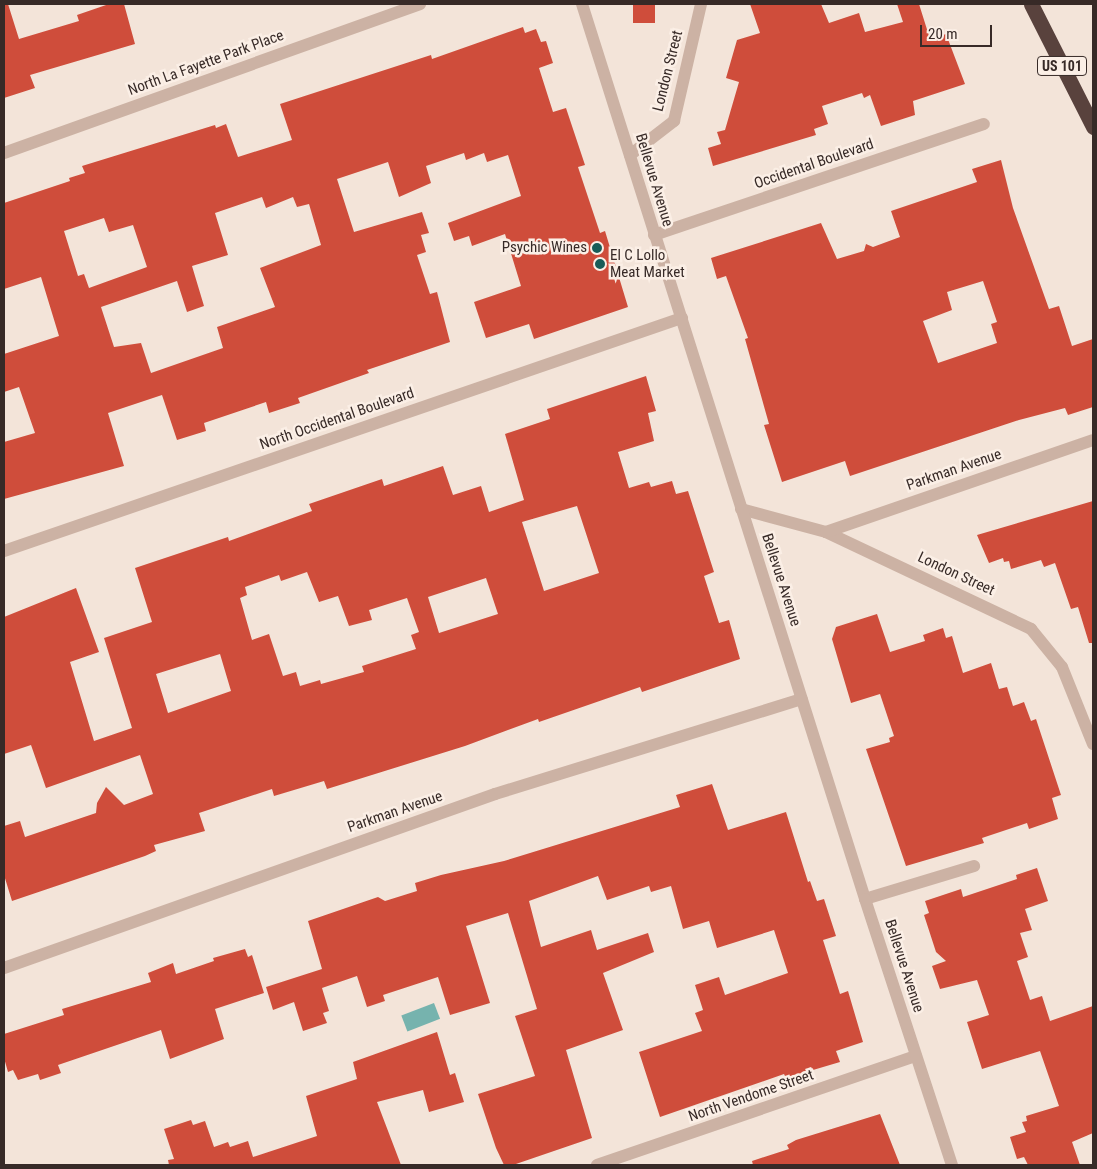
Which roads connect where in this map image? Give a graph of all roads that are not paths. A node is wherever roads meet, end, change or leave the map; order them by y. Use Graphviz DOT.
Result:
graph roads {
  1 [pos="420,4"];
  2 [pos="582,4"];
  3 [pos="702,4"];
  4 [pos="1031,4"];
  5 [pos="984,124"];
  6 [pos="1093,127"];
  7 [pos="4,152"];
  8 [pos="630,155"];
  9 [pos="654,235"];
  10 [pos="682,318"];
  11 [pos="1093,440"];
  12 [pos="741,509"];
  13 [pos="826,532"];
  14 [pos="4,551"];
  15 [pos="802,699"];
  16 [pos="1093,744"];
  17 [pos="974,866"];
  18 [pos="865,899"];
  19 [pos="4,968"];
  20 [pos="916,1056"];
  21 [pos="597,1165"];
  22 [pos="952,1165"];
  1 -- 7 [label="street, North La Fayette Park Place"];
  2 -- 8 [label="street, Bellevue Avenue"];
  3 -- 8 [label="street, London Street"];
  4 -- 6 [label="highway, US 101"];
  5 -- 9 [label="street, Occidental Boulevard"];
  8 -- 9 [label="street, Bellevue Avenue"];
  9 -- 10 [label="street, Bellevue Avenue"];
  10 -- 12 [label="street, Bellevue Avenue"];
  10 -- 14 [label="street, North Occidental Boulevard"];
  11 -- 13 [label="street, Parkman Avenue"];
  12 -- 13 [label="street, London Street"];
  12 -- 15 [label="street, Bellevue Avenue"];
  13 -- 16 [label="street, London Street"];
  15 -- 18 [label="street, Bellevue Avenue"];
  15 -- 19 [label="street, Parkman Avenue"];
  17 -- 18 [label="street"];
  18 -- 20 [label="street, Bellevue Avenue"];
  20 -- 21 [label="street, North Vendome Street"];
  20 -- 22 [label="street, Bellevue Avenue"];
}
